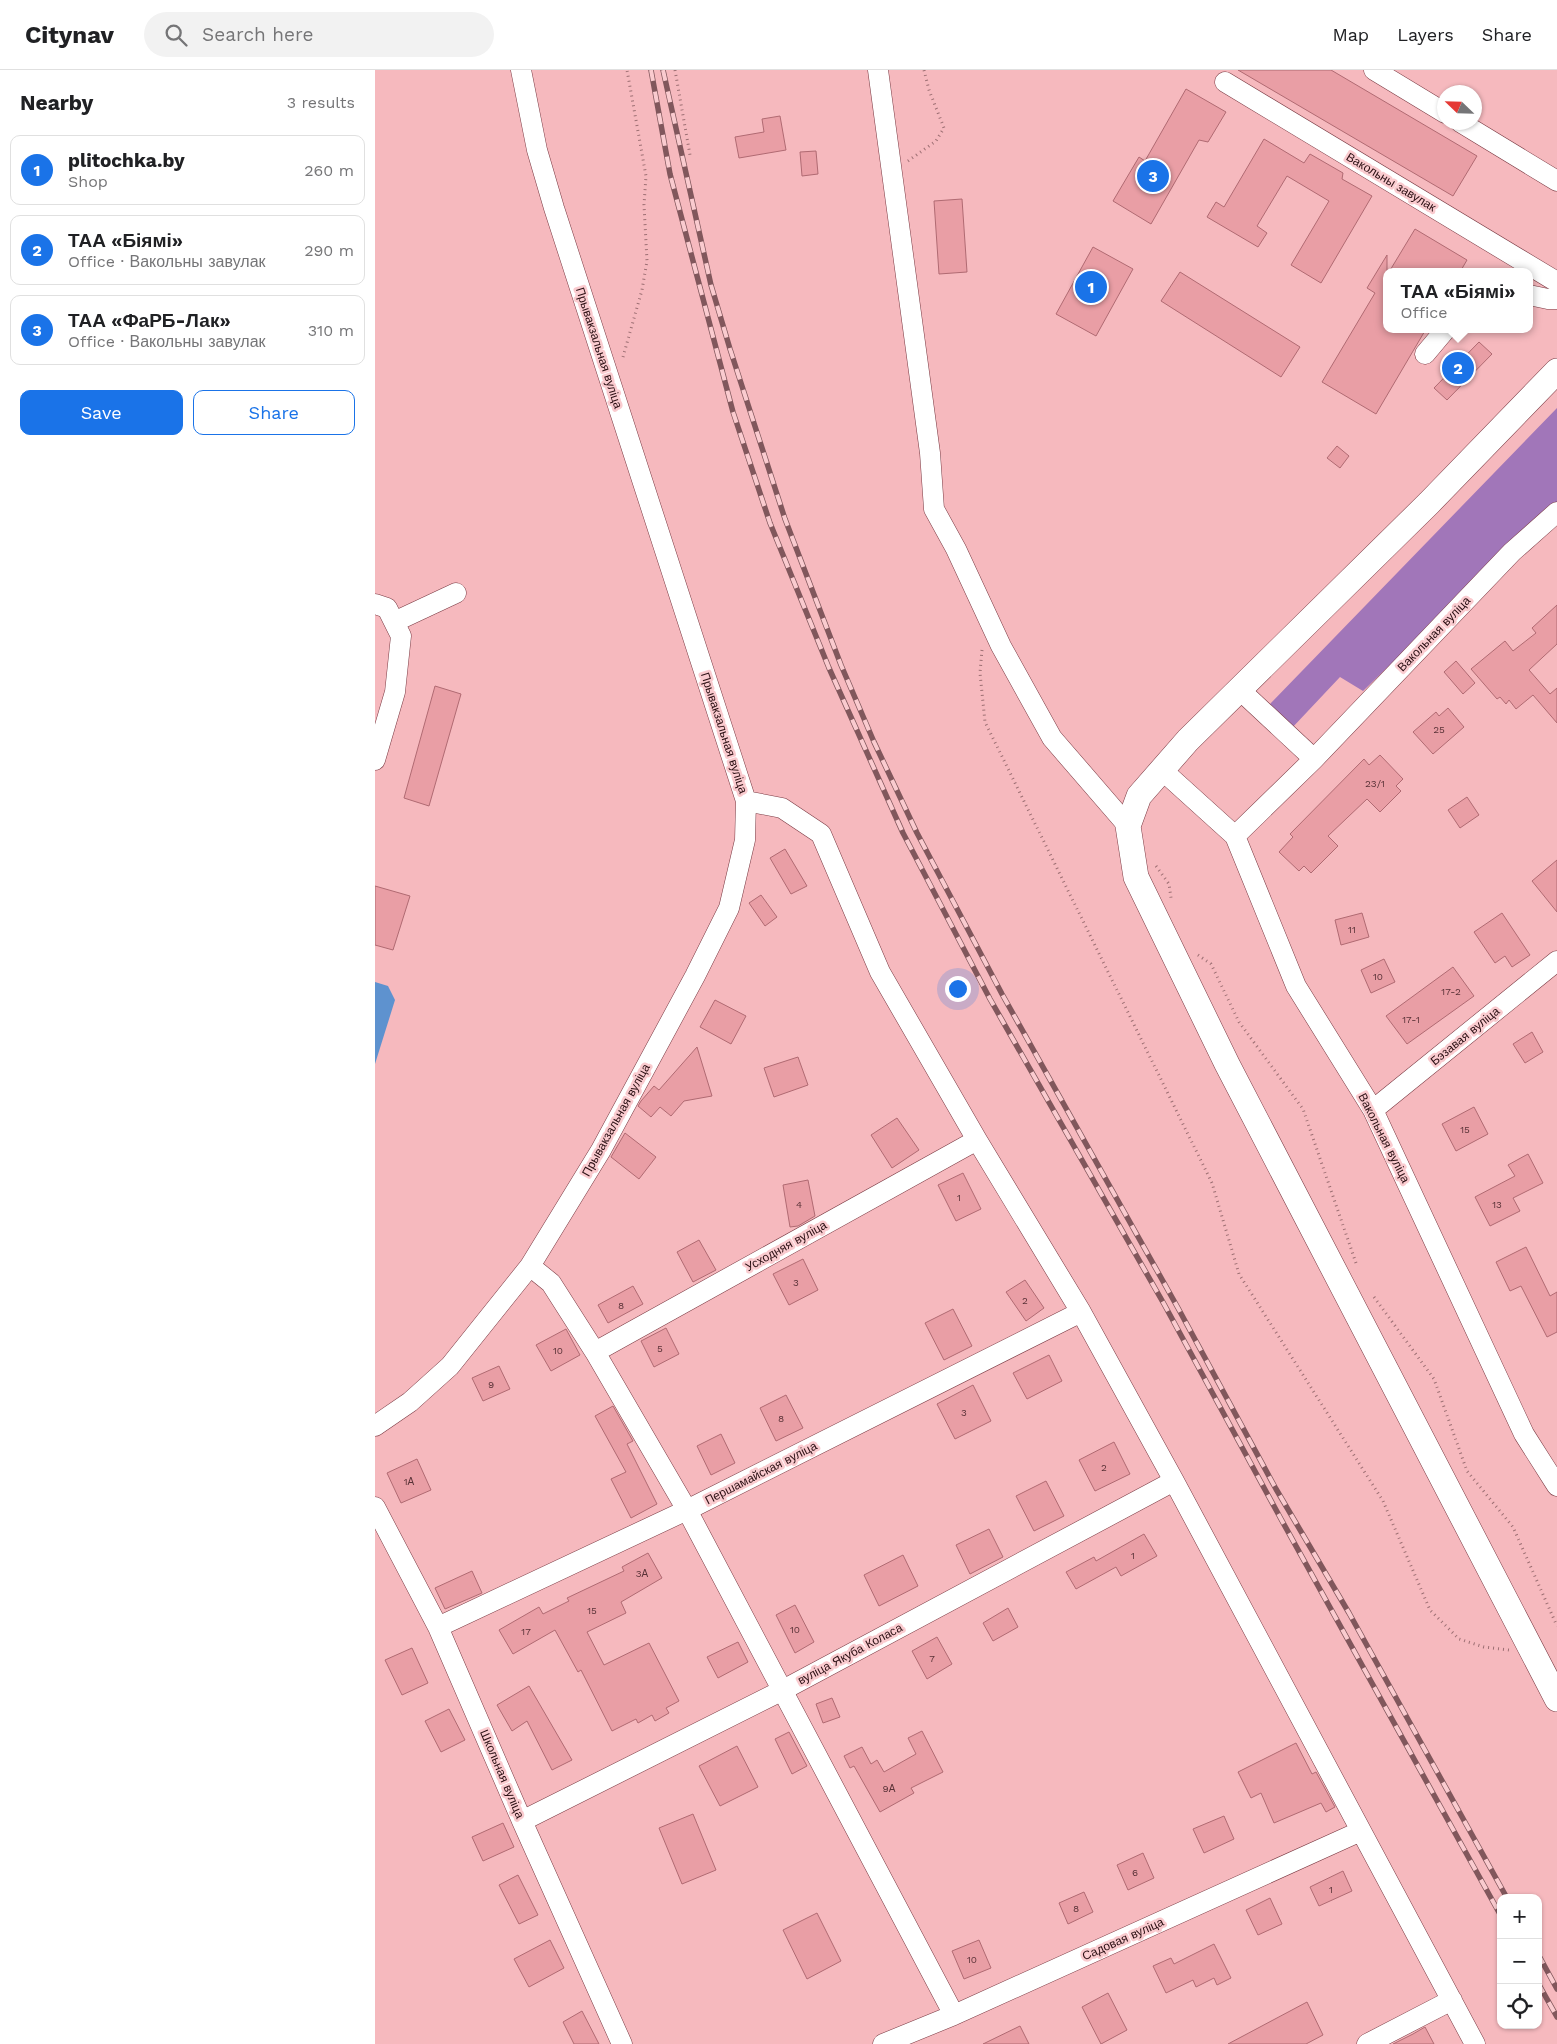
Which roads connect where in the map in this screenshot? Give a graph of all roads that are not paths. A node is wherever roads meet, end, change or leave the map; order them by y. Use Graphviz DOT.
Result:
graph roads {
  1 [pos="521,70"];
  2 [pos="878,70"];
  3 [pos="1374,70"];
  4 [pos="1225,82"];
  5 [pos="1437,108"];
  6 [pos="1473,130"];
  7 [pos="1557,182"];
  8 [pos="1557,282"];
  9 [pos="1533,296"];
  10 [pos="1557,299"];
  11 [pos="1443,333"];
  12 [pos="1425,354"];
  13 [pos="1557,371"];
  14 [pos="1557,512"];
  15 [pos="456,593"];
  16 [pos="375,604"];
  17 [pos="394,622"];
  18 [pos="1240,690"];
  19 [pos="1314,759"];
  20 [pos="375,760"];
  21 [pos="1162,770"];
  22 [pos="746,801"];
  23 [pos="1128,826"];
  24 [pos="1235,836"];
  25 [pos="1557,961"];
  26 [pos="1373,1110"];
  27 [pos="977,1140"];
  28 [pos="529,1266"];
  29 [pos="1081,1312"];
  30 [pos="595,1352"];
  31 [pos="375,1426"];
  32 [pos="1174,1481"];
  33 [pos="1557,1486"];
  34 [pos="375,1507"];
  35 [pos="687,1510"];
  36 [pos="438,1627"];
  37 [pos="783,1690"];
  38 [pos="1557,1699"];
  39 [pos="522,1821"];
  40 [pos="1361,1831"];
  41 [pos="1452,2000"];
  42 [pos="954,2015"];
  43 [pos="622,2044"];
  44 [pos="883,2044"];
  45 [pos="1367,2044"];
  46 [pos="1475,2044"];
  1 -- 22 [label="street, Прывакзальная вуліца"];
  2 -- 23 [label="street"];
  3 -- 5 [label="street"];
  4 -- 8 [label="street, Вакольны завулак"];
  6 -- 7 [label="street"];
  9 -- 10 [label="street"];
  11 -- 12 [label="street"];
  13 -- 18 [label="main road"];
  14 -- 19 [label="street, Вакольная вуліца"];
  15 -- 17 [label="street"];
  16 -- 17 [label="street"];
  17 -- 20 [label="street"];
  18 -- 19 [label="street"];
  18 -- 21 [label="main road"];
  19 -- 24 [label="street, Вакольная вуліца"];
  21 -- 23 [label="main road"];
  21 -- 24 [label="street"];
  22 -- 27 [label="street"];
  22 -- 28 [label="street, Прывакзальная вуліца"];
  23 -- 38 [label="main road"];
  24 -- 26 [label="street, Вакольная вуліца"];
  25 -- 26 [label="street, Бэзавая вуліца"];
  26 -- 33 [label="street, Вакольная вуліца"];
  27 -- 29 [label="street"];
  27 -- 30 [label="street, Усходняя вуліца"];
  28 -- 30 [label="street"];
  28 -- 31 [label="street, Прывакзальная вуліца"];
  29 -- 32 [label="street"];
  29 -- 35 [label="street, Першамайская вуліца"];
  30 -- 35 [label="street"];
  32 -- 37 [label="street, вуліца Якуба Коласа"];
  32 -- 40 [label="street"];
  34 -- 36 [label="street, Школьная вуліца"];
  35 -- 36 [label="street, Першамайская вуліца"];
  35 -- 37 [label="street"];
  36 -- 39 [label="street, Школьная вуліца"];
  37 -- 39 [label="street, вуліца Якуба Коласа"];
  37 -- 42 [label="street"];
  39 -- 43 [label="street, Школьная вуліца"];
  40 -- 41 [label="street"];
  40 -- 42 [label="street, Садовая вуліца"];
  41 -- 45 [label="street"];
  41 -- 46 [label="street"];
  42 -- 44 [label="street, Садовая вуліца"];
}
